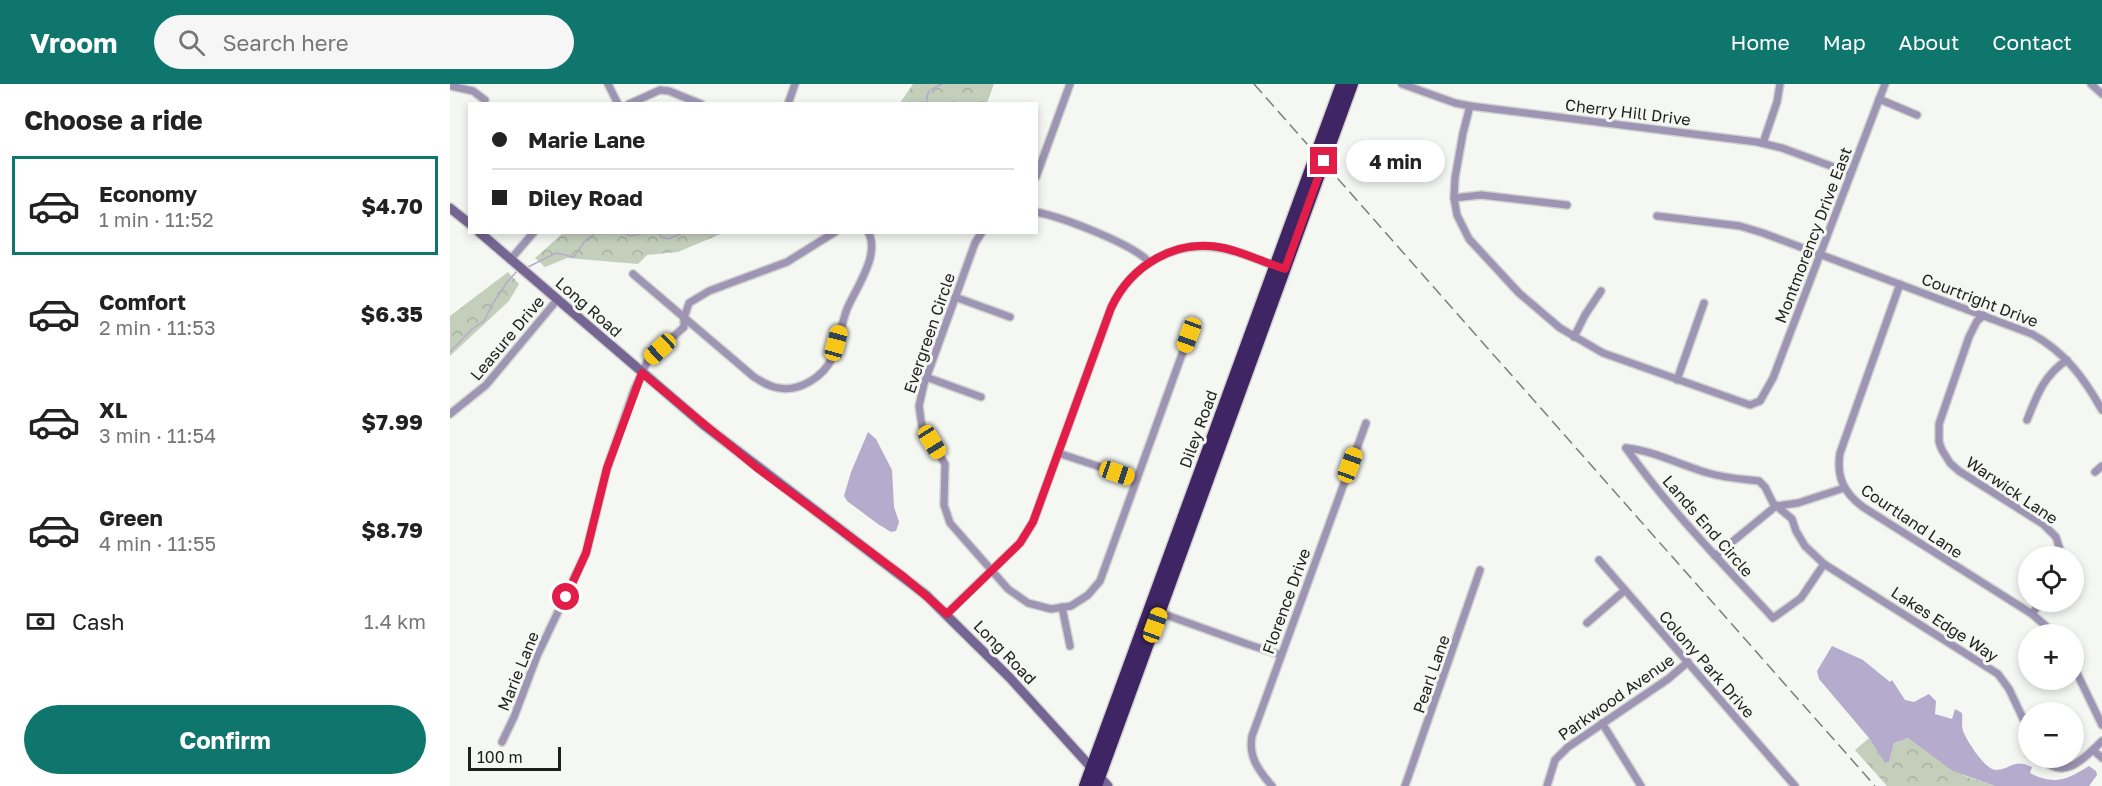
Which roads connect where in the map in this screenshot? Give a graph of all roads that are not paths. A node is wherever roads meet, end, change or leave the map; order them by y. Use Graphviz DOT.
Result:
graph roads {
  1 [pos="608,84"];
  2 [pos="795,84"];
  3 [pos="1070,84"];
  4 [pos="1342,84"];
  5 [pos="1352,84"];
  6 [pos="1402,84"];
  7 [pos="1780,84"];
  8 [pos="1885,84"];
  9 [pos="2091,84"];
  10 [pos="451,86"];
  11 [pos="1413,86"];
  12 [pos="2102,94"];
  13 [pos="1879,99"];
  14 [pos="485,100"];
  15 [pos="617,102"];
  16 [pos="633,102"];
  17 [pos="695,102"];
  18 [pos="789,102"];
  19 [pos="1470,106"];
  20 [pos="1917,115"];
  21 [pos="1763,143"];
  22 [pos="1038,172"];
  23 [pos="1850,173"];
  24 [pos="1454,198"];
  25 [pos="1567,205"];
  26 [pos="450,208"];
  27 [pos="1038,213"];
  28 [pos="1657,216"];
  29 [pos="468,222"];
  30 [pos="481,234"];
  31 [pos="533,234"];
  32 [pos="832,234"];
  33 [pos="869,234"];
  34 [pos="981,234"];
  35 [pos="1820,254"];
  36 [pos="512,262"];
  37 [pos="1149,262"];
  38 [pos="1281,268"];
  39 [pos="633,274"];
  40 [pos="1900,284"];
  41 [pos="1601,291"];
  42 [pos="955,297"];
  43 [pos="557,300"];
  44 [pos="1704,303"];
  45 [pos="1984,315"];
  46 [pos="1010,317"];
  47 [pos="684,318"];
  48 [pos="1189,335"];
  49 [pos="1574,337"];
  50 [pos="2067,360"];
  51 [pos="642,373"];
  52 [pos="926,377"];
  53 [pos="1677,380"];
  54 [pos="981,397"];
  55 [pos="2102,410"];
  56 [pos="450,414"];
  57 [pos="2027,420"];
  58 [pos="1366,423"];
  59 [pos="1626,448"];
  60 [pos="1058,453"];
  61 [pos="2102,466"];
  62 [pos="2095,472"];
  63 [pos="1137,479"];
  64 [pos="1844,488"];
  65 [pos="1776,506"];
  66 [pos="2059,546"];
  67 [pos="1715,556"];
  68 [pos="1599,560"];
  69 [pos="1824,564"];
  70 [pos="1480,570"];
  71 [pos="993,571"];
  72 [pos="1624,590"];
  73 [pos="1062,607"];
  74 [pos="1155,610"];
  75 [pos="947,614"];
  76 [pos="2032,614"];
  77 [pos="1587,623"];
  78 [pos="2044,624"];
  79 [pos="1070,646"];
  80 [pos="1281,655"];
  81 [pos="1688,663"];
  82 [pos="2084,688"];
  83 [pos="2018,708"];
  84 [pos="1602,723"];
  85 [pos="2102,725"];
  86 [pos="2102,741"];
  87 [pos="502,742"];
  88 [pos="2093,750"];
  89 [pos="2084,758"];
  90 [pos="2102,758"];
  91 [pos="1096,776"];
  92 [pos="1085,786"];
  93 [pos="1108,786"];
  94 [pos="1272,786"];
  95 [pos="1405,786"];
  96 [pos="1547,786"];
  97 [pos="1641,786"];
  98 [pos="1795,786"];
  1 -- 15 [label="street"];
  2 -- 18 [label="street"];
  3 -- 22 [label="street"];
  4 -- 38 [label="highway, Diley Road"];
  5 -- 38 [label="highway, Diley Road"];
  6 -- 11 [label="street, Cherry Hill Drive"];
  7 -- 21 [label="street"];
  8 -- 13 [label="street, Montmorency Drive East"];
  9 -- 12 [label="street"];
  10 -- 14 [label="street"];
  11 -- 19 [label="street, Cherry Hill Drive"];
  13 -- 20 [label="street"];
  13 -- 23 [label="street, Montmorency Drive East"];
  16 -- 17 [label="street"];
  19 -- 21 [label="street, Cherry Hill Drive"];
  19 -- 24 [label="street"];
  21 -- 23 [label="street, Cherry Hill Drive"];
  23 -- 35 [label="street, Montmorency Drive East"];
  24 -- 25 [label="street"];
  24 -- 49 [label="street"];
  26 -- 29 [label="main road"];
  27 -- 37 [label="street"];
  28 -- 35 [label="street, Courtright Drive"];
  30 -- 36 [label="main road, Long Road"];
  31 -- 36 [label="street"];
  32 -- 47 [label="street, Marie Lane"];
  33 -- 47 [label="street"];
  34 -- 42 [label="street, Evergreen Circle"];
  35 -- 40 [label="street, Courtright Drive"];
  35 -- 53 [label="street, Montmorency Drive East"];
  36 -- 43 [label="main road, Long Road"];
  37 -- 38 [label="street"];
  37 -- 60 [label="street"];
  38 -- 74 [label="highway, Diley Road"];
  39 -- 47 [label="street"];
  40 -- 45 [label="street, Courtright Drive"];
  40 -- 64 [label="street, Courtland Lane"];
  41 -- 49 [label="street"];
  42 -- 46 [label="street"];
  42 -- 52 [label="street, Evergreen Circle"];
  43 -- 51 [label="main road, Long Road"];
  43 -- 56 [label="street, Leasure Drive"];
  44 -- 53 [label="street"];
  45 -- 50 [label="street, Courtright Drive"];
  45 -- 66 [label="street, Warwick Lane"];
  47 -- 51 [label="street, Marie Lane"];
  48 -- 63 [label="street"];
  49 -- 53 [label="street"];
  50 -- 55 [label="street, Courtright Drive"];
  50 -- 57 [label="street"];
  51 -- 75 [label="main road, Long Road"];
  51 -- 87 [label="street, Marie Lane"];
  52 -- 54 [label="street"];
  52 -- 71 [label="street, Evergreen Circle"];
  58 -- 80 [label="street, Florence Drive"];
  59 -- 65 [label="street, Lakes Edge Way"];
  59 -- 67 [label="street, Lands End Circle"];
  60 -- 63 [label="street"];
  60 -- 71 [label="street"];
  61 -- 62 [label="street"];
  63 -- 73 [label="street"];
  64 -- 65 [label="street"];
  64 -- 76 [label="street, Courtland Lane"];
  65 -- 67 [label="street"];
  65 -- 69 [label="street, Lakes Edge Way"];
  67 -- 69 [label="street, Lands End Circle"];
  68 -- 72 [label="street, Colony Park Drive"];
  69 -- 83 [label="street, Lakes Edge Way"];
  70 -- 95 [label="street, Pearl Lane"];
  71 -- 73 [label="street, Evergreen Circle"];
  71 -- 75 [label="street"];
  72 -- 77 [label="street"];
  72 -- 81 [label="street, Colony Park Drive"];
  73 -- 79 [label="street"];
  74 -- 80 [label="street"];
  74 -- 91 [label="highway, Diley Road"];
  75 -- 91 [label="main road, Long Road"];
  76 -- 78 [label="street, Courtland Lane"];
  80 -- 94 [label="street, Florence Drive"];
  81 -- 84 [label="street, Parkwood Avenue"];
  81 -- 98 [label="street, Colony Park Drive"];
  82 -- 85 [label="street"];
  84 -- 96 [label="street, Parkwood Avenue"];
  84 -- 97 [label="street"];
  86 -- 88 [label="street"];
  88 -- 89 [label="street"];
  88 -- 90 [label="street"];
  91 -- 92 [label="highway, Diley Road"];
  91 -- 93 [label="main road, Long Road"];
}
